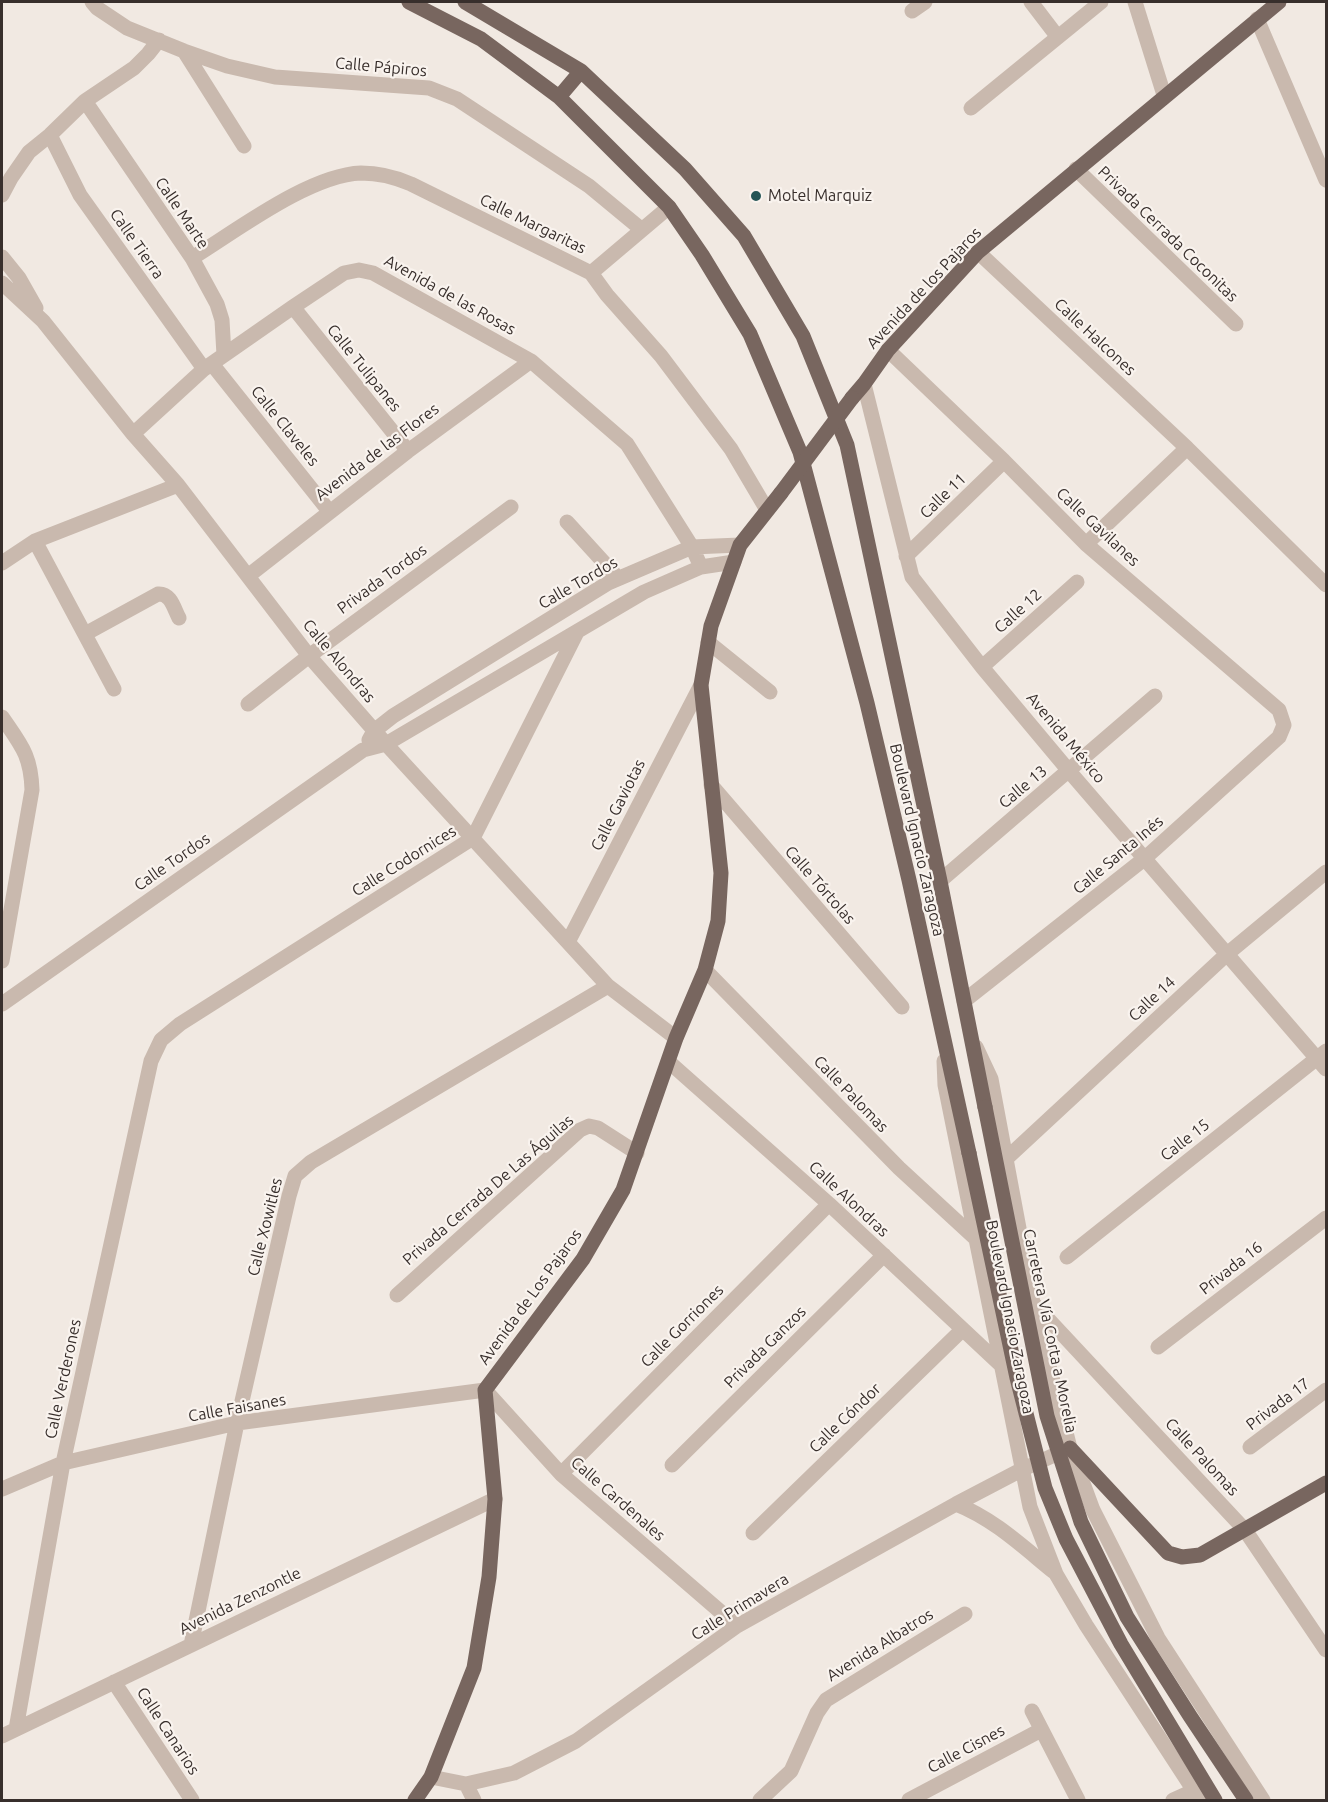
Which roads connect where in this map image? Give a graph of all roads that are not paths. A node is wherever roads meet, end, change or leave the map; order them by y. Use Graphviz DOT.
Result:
graph roads {
  1 [pos="92,2"];
  2 [pos="409,2"];
  3 [pos="465,2"];
  4 [pos="926,2"];
  5 [pos="1031,2"];
  6 [pos="1101,2"];
  7 [pos="1135,2"];
  8 [pos="1279,2"];
  9 [pos="912,11"];
  10 [pos="1257,19"];
  11 [pos="1058,36"];
  12 [pos="159,40"];
  13 [pos="184,51"];
  14 [pos="581,71"];
  15 [pos="1164,95"];
  16 [pos="559,97"];
  17 [pos="85,101"];
  18 [pos="971,108"];
  19 [pos="50,135"];
  20 [pos="244,146"];
  21 [pos="1076,170"];
  22 [pos="1326,180"];
  23 [pos="2,195"];
  24 [pos="669,207"];
  25 [pos="641,230"];
  26 [pos="978,252"];
  27 [pos="2,257"];
  28 [pos="192,258"];
  29 [pos="591,273"];
  30 [pos="2,283"];
  31 [pos="293,307"];
  32 [pos="43,321"];
  33 [pos="1236,324"];
  34 [pos="888,350"];
  35 [pos="531,360"];
  36 [pos="213,363"];
  37 [pos="864,384"];
  38 [pos="133,434"];
  39 [pos="1187,448"];
  40 [pos="408,451"];
  41 [pos="1004,461"];
  42 [pos="178,485"];
  43 [pos="511,507"];
  44 [pos="767,510"];
  45 [pos="329,511"];
  46 [pos="567,522"];
  47 [pos="35,541"];
  48 [pos="1086,544"];
  49 [pos="740,545"];
  50 [pos="692,547"];
  51 [pos="906,556"];
  52 [pos="734,562"];
  53 [pos="2,563"];
  54 [pos="701,567"];
  55 [pos="248,576"];
  56 [pos="618,578"];
  57 [pos="1077,582"];
  58 [pos="1326,585"];
  59 [pos="179,618"];
  60 [pos="577,632"];
  61 [pos="85,634"];
  62 [pos="708,642"];
  63 [pos="309,656"];
  64 [pos="982,667"];
  65 [pos="701,685"];
  66 [pos="114,689"];
  67 [pos="770,692"];
  68 [pos="1155,696"];
  69 [pos="248,704"];
  70 [pos="2,717"];
  71 [pos="1284,725"];
  72 [pos="374,731"];
  73 [pos="386,744"];
  74 [pos="363,750"];
  75 [pos="1069,771"];
  76 [pos="711,786"];
  77 [pos="473,838"];
  78 [pos="1144,859"];
  79 [pos="1326,872"];
  80 [pos="940,881"];
  81 [pos="568,942"];
  82 [pos="1227,954"];
  83 [pos="2,961"];
  84 [pos="705,970"];
  85 [pos="608,986"];
  86 [pos="964,1001"];
  87 [pos="2,1004"];
  88 [pos="902,1007"];
  89 [pos="676,1038"];
  90 [pos="944,1038"];
  91 [pos="972,1039"];
  92 [pos="160,1040"];
  93 [pos="1323,1060"];
  94 [pos="669,1062"];
  95 [pos="637,1153"];
  96 [pos="1007,1158"];
  97 [pos="829,1203"];
  98 [pos="1326,1218"];
  99 [pos="975,1238"];
  100 [pos="884,1255"];
  101 [pos="1067,1257"];
  102 [pos="397,1294"];
  103 [pos="1033,1303"];
  104 [pos="962,1330"];
  105 [pos="1158,1347"];
  106 [pos="1002,1366"];
  107 [pos="485,1390"];
  108 [pos="1326,1390"];
  109 [pos="237,1423"];
  110 [pos="1250,1447"];
  111 [pos="1070,1448"];
  112 [pos="63,1463"];
  113 [pos="672,1465"];
  114 [pos="1021,1470"];
  115 [pos="561,1474"];
  116 [pos="1326,1483"];
  117 [pos="2,1489"];
  118 [pos="495,1499"];
  119 [pos="956,1504"];
  120 [pos="1245,1530"];
  121 [pos="753,1533"];
  122 [pos="1056,1574"];
  123 [pos="965,1614"];
  124 [pos="737,1626"];
  125 [pos="191,1645"];
  126 [pos="1326,1650"];
  127 [pos="114,1682"];
  128 [pos="1032,1711"];
  129 [pos="16,1729"];
  130 [pos="1041,1730"];
  131 [pos="2,1736"];
  132 [pos="431,1778"];
  133 [pos="466,1784"];
  134 [pos="1196,1796"];
  135 [pos="192,1800"];
  136 [pos="415,1800"];
  137 [pos="474,1800"];
  138 [pos="760,1800"];
  139 [pos="909,1800"];
  140 [pos="1078,1800"];
  141 [pos="1173,1800"];
  142 [pos="1215,1800"];
  143 [pos="1246,1800"];
  144 [pos="1263,1800"];
  1 -- 12 [label="street, Calle Pápiros"];
  2 -- 16 [label="main road, Boulevard Ignacio Zaragoza"];
  3 -- 14 [label="main road, Boulevard Ignacio Zaragoza"];
  4 -- 9 [label="street"];
  5 -- 11 [label="street"];
  6 -- 11 [label="street"];
  7 -- 15 [label="street"];
  8 -- 10 [label="main road, Avenida de los Pajaros"];
  10 -- 15 [label="main road, Avenida de los Pajaros"];
  10 -- 22 [label="street"];
  11 -- 18 [label="street"];
  12 -- 13 [label="street, Calle Pápiros"];
  12 -- 17 [label="street"];
  13 -- 20 [label="street"];
  13 -- 25 [label="street, Calle Pápiros"];
  14 -- 16 [label="main road"];
  14 -- 80 [label="main road, Boulevard Ignacio Zaragoza"];
  15 -- 21 [label="main road, Avenida de los Pajaros"];
  16 -- 24 [label="main road, Boulevard Ignacio Zaragoza"];
  17 -- 19 [label="street"];
  17 -- 28 [label="street, Calle Marte"];
  19 -- 23 [label="street"];
  19 -- 36 [label="street, Calle Tierra"];
  21 -- 26 [label="main road, Avenida de los Pajaros"];
  21 -- 33 [label="street, Privada Cerrada Coconitas"];
  24 -- 25 [label="street"];
  24 -- 90 [label="main road, Boulevard Ignacio Zaragoza"];
  25 -- 29 [label="street"];
  26 -- 34 [label="main road, Avenida de los Pajaros"];
  26 -- 39 [label="street, Calle Halcones"];
  27 -- 32 [label="street"];
  28 -- 29 [label="street, Calle Margaritas"];
  28 -- 36 [label="street, Calle Marte"];
  29 -- 44 [label="street, Calle Margaritas"];
  30 -- 32 [label="street, Calle Alondras"];
  31 -- 35 [label="street, Avenida de las Rosas"];
  31 -- 36 [label="street, Avenida de las Rosas"];
  31 -- 40 [label="street, Calle Tulipanes"];
  32 -- 38 [label="street, Calle Alondras"];
  34 -- 37 [label="main road, Avenida de los Pajaros"];
  34 -- 41 [label="street, Calle Gavilanes"];
  35 -- 40 [label="street, Avenida de las Flores"];
  35 -- 50 [label="street, Avenida de las Rosas"];
  36 -- 38 [label="street, Avenida de las Rosas"];
  36 -- 45 [label="street, Calle Claveles"];
  37 -- 44 [label="main road, Avenida de los Pajaros, bridge"];
  37 -- 51 [label="street, Avenida México"];
  38 -- 42 [label="street, Calle Alondras"];
  39 -- 48 [label="street"];
  39 -- 58 [label="street, Calle Halcones"];
  40 -- 45 [label="street, Avenida de las Flores"];
  41 -- 48 [label="street, Calle Gavilanes"];
  41 -- 51 [label="street, Calle 11"];
  42 -- 47 [label="street"];
  42 -- 55 [label="street, Calle Alondras"];
  43 -- 63 [label="street, Privada Tordos"];
  44 -- 49 [label="main road, Avenida de los Pajaros"];
  45 -- 55 [label="street, Avenida de las Flores"];
  46 -- 56 [label="street"];
  47 -- 53 [label="street"];
  47 -- 61 [label="street"];
  48 -- 71 [label="street, Calle Gavilanes"];
  49 -- 50 [label="street, Calle Tordos"];
  49 -- 52 [label="main road, Avenida de los Pajaros"];
  50 -- 54 [label="street, Avenida de las Rosas"];
  50 -- 56 [label="street, Calle Tordos"];
  51 -- 64 [label="street, Avenida México"];
  52 -- 54 [label="street, Calle Tordos"];
  52 -- 62 [label="main road, Avenida de los Pajaros"];
  54 -- 60 [label="street, Calle Tordos"];
  55 -- 63 [label="street, Calle Alondras"];
  56 -- 72 [label="street, Calle Tordos"];
  57 -- 64 [label="street, Calle 12"];
  59 -- 61 [label="street"];
  60 -- 73 [label="street, Calle Tordos"];
  60 -- 77 [label="street, Calle Codornices"];
  61 -- 66 [label="street"];
  62 -- 65 [label="main road, Avenida de los Pajaros"];
  62 -- 67 [label="street"];
  63 -- 69 [label="street, Privada Tordos"];
  63 -- 72 [label="street, Calle Alondras"];
  64 -- 75 [label="street, Avenida México"];
  65 -- 76 [label="main road, Avenida de los Pajaros"];
  65 -- 81 [label="street, Calle Gaviotas"];
  68 -- 75 [label="street, Calle 13"];
  70 -- 83 [label="street"];
  71 -- 78 [label="street, Calle Santa Inés"];
  72 -- 73 [label="street, Calle Alondras"];
  72 -- 74 [label="street, Calle Tordos"];
  73 -- 74 [label="street, Calle Tordos"];
  73 -- 77 [label="street, Calle Alondras"];
  74 -- 87 [label="street, Calle Tordos"];
  75 -- 78 [label="street, Avenida México"];
  75 -- 80 [label="street, Calle 13"];
  76 -- 84 [label="main road, Avenida de Los Pajaros"];
  76 -- 88 [label="street, Calle Tórtolas"];
  77 -- 81 [label="street, Calle Alondras"];
  77 -- 92 [label="street, Calle Codornices"];
  78 -- 82 [label="street, Avenida México"];
  78 -- 86 [label="street, Calle Santa Inés"];
  79 -- 82 [label="street, Calle 14"];
  80 -- 86 [label="main road, Boulevard Ignacio Zaragoza"];
  81 -- 85 [label="street, Calle Alondras"];
  82 -- 93 [label="street, Avenida México"];
  82 -- 96 [label="street, Calle 14"];
  84 -- 89 [label="main road, Avenida de Los Pajaros"];
  84 -- 99 [label="street, Calle Palomas"];
  85 -- 89 [label="street, Calle Alondras"];
  85 -- 109 [label="street, Calle Xowitles"];
  86 -- 91 [label="main road, Boulevard Ignacio Zaragoza"];
  89 -- 94 [label="main road, Avenida de Los Pajaros"];
  90 -- 99 [label="street, Boulevard Ignacio Zaragoza"];
  90 -- 142 [label="main road, bridge"];
  91 -- 96 [label="street, Boulevard Ignacio Zaragoza"];
  91 -- 143 [label="main road, Carretera Vía Corta a Morelia, bridge"];
  92 -- 112 [label="street, Calle Verderones"];
  93 -- 101 [label="street, Calle 15"];
  94 -- 95 [label="main road, Avenida de Los Pajaros"];
  94 -- 97 [label="street, Calle Alondras"];
  95 -- 102 [label="street, Privada Cerrada De Las Águilas"];
  95 -- 107 [label="main road, Avenida de Los Pajaros"];
  96 -- 103 [label="street, Boulevard Ignacio Zaragoza"];
  97 -- 100 [label="street, Calle Alondras"];
  97 -- 115 [label="street, Calle Gorriones"];
  98 -- 105 [label="street, Privada 16"];
  99 -- 106 [label="street, Boulevard Ignacio Zaragoza"];
  100 -- 104 [label="street, Calle Alondras"];
  100 -- 113 [label="street, Privada Ganzos"];
  103 -- 111 [label="street, Boulevard Ignacio Zaragoza"];
  103 -- 120 [label="street, Calle Palomas"];
  104 -- 106 [label="street, Calle Alondras"];
  104 -- 121 [label="street, Calle Cóndor"];
  106 -- 114 [label="street, Boulevard Ignacio Zaragoza"];
  107 -- 109 [label="street, Calle Faisanes"];
  107 -- 115 [label="street, Calle Cardenales"];
  107 -- 118 [label="main road, Avenida de Los Pajaros"];
  108 -- 110 [label="street, Privada 17"];
  109 -- 112 [label="street, Calle Faisanes"];
  109 -- 125 [label="street, Calle Xowitles"];
  111 -- 114 [label="street, Calle Primavera"];
  111 -- 120 [label="main road"];
  111 -- 144 [label="street, Boulevard Ignacio Zaragoza"];
  112 -- 117 [label="street, Calle Faisanes"];
  112 -- 129 [label="street, Calle Verderones"];
  114 -- 119 [label="street, Calle Primavera"];
  114 -- 122 [label="street, Boulevard Ignacio Zaragoza"];
  115 -- 124 [label="street, Calle Cardenales"];
  116 -- 120 [label="main road"];
  118 -- 125 [label="street, Avenida Zenzontle"];
  118 -- 132 [label="main road, Avenida de Los Pajaros"];
  119 -- 122 [label="street"];
  119 -- 124 [label="street, Calle Primavera"];
  120 -- 126 [label="street, Calle Palomas"];
  122 -- 134 [label="street, Boulevard Ignacio Zaragoza"];
  123 -- 138 [label="street, Avenida Albatros"];
  124 -- 133 [label="street, Calle Primavera"];
  125 -- 127 [label="street, Avenida Zenzontle"];
  127 -- 129 [label="street, Avenida Zenzontle"];
  127 -- 135 [label="street, Calle Canarios"];
  128 -- 130 [label="street"];
  129 -- 131 [label="street, Avenida Zenzontle"];
  130 -- 139 [label="street, Calle Cisnes"];
  130 -- 140 [label="street"];
  132 -- 133 [label="street, Calle Primavera"];
  132 -- 136 [label="main road, Avenida de Los Pajaros"];
  133 -- 137 [label="street"];
  134 -- 141 [label="street"];
}
